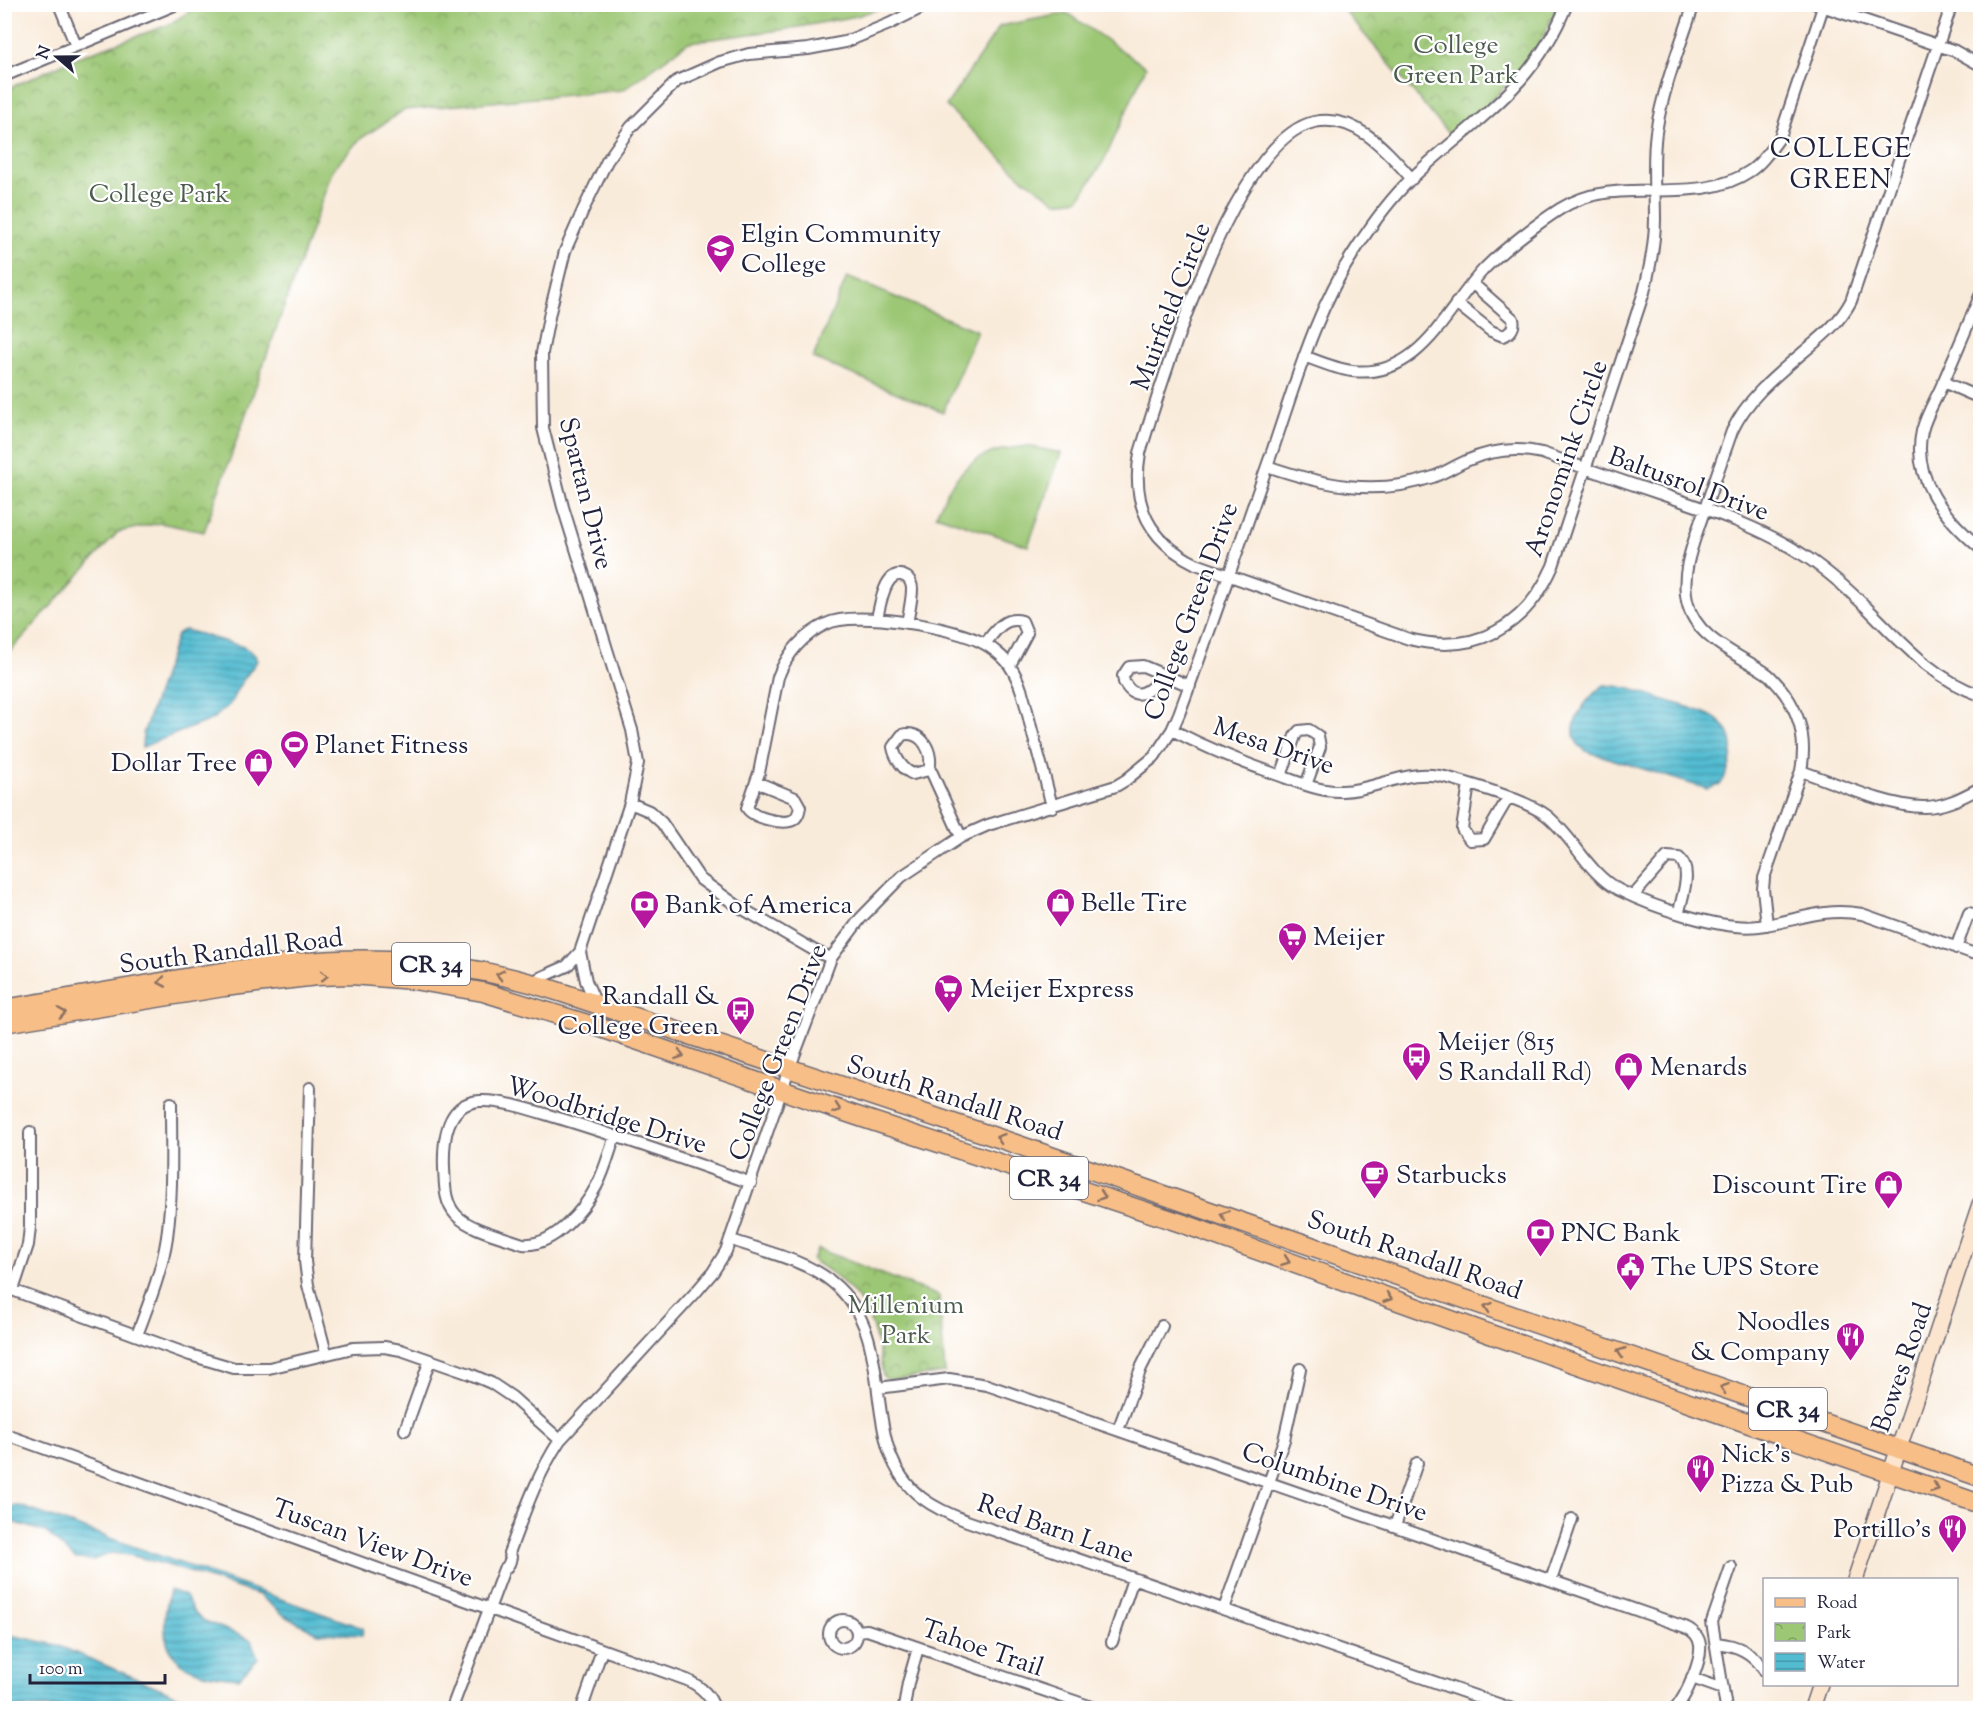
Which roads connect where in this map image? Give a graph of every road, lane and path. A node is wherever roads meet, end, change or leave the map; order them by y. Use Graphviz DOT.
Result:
graph roads {
  1 [pos="59,4"];
  2 [pos="177,4"];
  3 [pos="929,4"];
  4 [pos="1567,4"];
  5 [pos="1694,4"];
  6 [pos="1952,4"];
  7 [pos="1821,5"];
  8 [pos="1938,45"];
  9 [pos="76,46"];
  10 [pos="1980,65"];
  11 [pos="4,76"];
  12 [pos="1412,179"];
  13 [pos="1654,190"];
  14 [pos="1472,283"];
  15 [pos="1980,296"];
  16 [pos="1456,303"];
  17 [pos="1304,356"];
  18 [pos="1943,382"];
  19 [pos="1980,398"];
  20 [pos="1267,466"];
  21 [pos="1585,468"];
  22 [pos="1705,509"];
  23 [pos="1980,548"];
  24 [pos="1228,576"];
  25 [pos="877,618"];
  26 [pos="907,623"];
  27 [pos="985,644"];
  28 [pos="1010,665"];
  29 [pos="1164,675"];
  30 [pos="1190,686"];
  31 [pos="1980,695"];
  32 [pos="1172,730"];
  33 [pos="929,770"];
  34 [pos="1801,771"];
  35 [pos="1281,776"];
  36 [pos="756,782"];
  37 [pos="1469,784"];
  38 [pos="1306,785"];
  39 [pos="1980,788"];
  40 [pos="1508,798"];
  41 [pos="630,803"];
  42 [pos="1052,807"];
  43 [pos="961,837"];
  44 [pos="1634,896"];
  45 [pos="1679,912"];
  46 [pos="1980,917"];
  47 [pos="1767,925"];
  48 [pos="1956,948"];
  49 [pos="1980,951"];
  50 [pos="580,952"];
  51 [pos="831,958"];
  52 [pos="531,982"];
  53 [pos="596,1004"];
  54 [pos="4,1009"];
  55 [pos="4,1023"];
  56 [pos="789,1069"];
  57 [pos="310,1088"];
  58 [pos="782,1090"];
  59 [pos="171,1103"];
  60 [pos="30,1132"];
  61 [pos="615,1136"];
  62 [pos="751,1182"];
  63 [pos="1980,1204"];
  64 [pos="732,1240"];
  65 [pos="9,1288"];
  66 [pos="1162,1326"];
  67 [pos="137,1335"];
  68 [pos="326,1353"];
  69 [pos="430,1360"];
  70 [pos="1300,1369"];
  71 [pos="878,1388"];
  72 [pos="405,1430"];
  73 [pos="1118,1430"];
  74 [pos="4,1434"];
  75 [pos="560,1440"];
  76 [pos="1899,1447"];
  77 [pos="1417,1463"];
  78 [pos="1890,1472"];
  79 [pos="1980,1477"];
  80 [pos="1268,1482"];
  81 [pos="1980,1504"];
  82 [pos="1572,1519"];
  83 [pos="1395,1526"];
  84 [pos="1731,1567"];
  85 [pos="1856,1578"];
  86 [pos="1133,1579"];
  87 [pos="1551,1580"];
  88 [pos="489,1608"];
  89 [pos="1224,1609"];
  90 [pos="857,1631"];
  91 [pos="1113,1642"];
  92 [pos="1716,1643"];
  93 [pos="918,1648"];
  94 [pos="602,1650"];
  95 [pos="1763,1668"];
  96 [pos="1692,1678"];
  97 [pos="1819,1686"];
  98 [pos="1723,1689"];
  99 [pos="452,1708"];
  100 [pos="582,1708"];
  101 [pos="714,1708"];
  102 [pos="904,1708"];
  103 [pos="1095,1708"];
  104 [pos="1510,1708"];
  105 [pos="1676,1708"];
  106 [pos="1726,1708"];
  107 [pos="1812,1708"];
  1 -- 9 [label="street"];
  2 -- 9 [label="street"];
  3 -- 41 [label="street, Spartan Drive"];
  4 -- 12 [label="street, College Green Drive"];
  5 -- 13 [label="street, Aronomink Circle"];
  6 -- 8 [label="street"];
  7 -- 8 [label="street"];
  7 -- 13 [label="street"];
  8 -- 10 [label="street"];
  8 -- 22 [label="street"];
  9 -- 11 [label="street"];
  12 -- 17 [label="street, College Green Drive"];
  12 -- 24 [label="street, Muirfield Circle"];
  13 -- 14 [label="street"];
  13 -- 21 [label="street, Aronomink Circle"];
  14 -- 16 [label="street"];
  14 -- 16 [label="street"];
  15 -- 18 [label="street"];
  16 -- 17 [label="street"];
  17 -- 20 [label="street, College Green Drive"];
  18 -- 19 [label="street"];
  18 -- 23 [label="street"];
  20 -- 21 [label="street, Baltusrol Drive"];
  20 -- 24 [label="street, College Green Drive"];
  21 -- 22 [label="street, Baltusrol Drive"];
  21 -- 24 [label="street, Aronomink Circle"];
  22 -- 31 [label="street, Baltusrol Drive"];
  22 -- 34 [label="street"];
  24 -- 30 [label="street, College Green Drive"];
  25 -- 26 [label="street"];
  25 -- 26 [label="street"];
  25 -- 36 [label="street"];
  26 -- 27 [label="street"];
  27 -- 28 [label="street"];
  27 -- 28 [label="street"];
  28 -- 42 [label="street"];
  29 -- 30 [label="street"];
  30 -- 32 [label="street, College Green Drive"];
  32 -- 35 [label="street, Mesa Drive"];
  32 -- 42 [label="street, College Green Drive"];
  33 -- 43 [label="street"];
  34 -- 39 [label="street"];
  34 -- 47 [label="street"];
  35 -- 38 [label="street, Mesa Drive"];
  35 -- 38 [label="street"];
  36 -- 36 [label="street"];
  37 -- 38 [label="street, Mesa Drive"];
  37 -- 40 [label="street, Mesa Drive"];
  37 -- 40 [label="street"];
  40 -- 44 [label="street, Mesa Drive"];
  41 -- 50 [label="street, Spartan Drive"];
  41 -- 51 [label="street"];
  42 -- 43 [label="street, College Green Drive"];
  43 -- 51 [label="street, College Green Drive"];
  44 -- 45 [label="street, Mesa Drive"];
  44 -- 45 [label="street"];
  45 -- 47 [label="street, Mesa Drive"];
  46 -- 48 [label="street"];
  47 -- 48 [label="street, Mesa Drive"];
  48 -- 49 [label="street, Mesa Drive"];
  50 -- 52 [label="street"];
  50 -- 53 [label="street"];
  51 -- 56 [label="street, College Green Drive"];
  52 -- 53 [label="main road, South Randall Road / CR 34"];
  52 -- 54 [label="main road, South Randall Road / CR 34, one-way"];
  53 -- 56 [label="main road, South Randall Road / CR 34"];
  55 -- 58 [label="main road, South Randall Road / CR 34, one-way"];
  56 -- 58 [label="street, College Green Drive"];
  76 -- 56 [label="main road, South Randall Road / CR 34, one-way"];
  57 -- 68 [label="street"];
  58 -- 62 [label="street, College Green Drive"];
  58 -- 78 [label="main road, South Randall Road / CR 34, one-way"];
  59 -- 67 [label="street"];
  60 -- 65 [label="street"];
  61 -- 61 [label="street, Woodbridge Drive"];
  61 -- 62 [label="street, Woodbridge Drive"];
  62 -- 64 [label="street, College Green Drive"];
  63 -- 76 [label="main road, Bowes Road"];
  64 -- 71 [label="street, Red Barn Lane"];
  64 -- 75 [label="street, College Green Drive"];
  65 -- 67 [label="street"];
  66 -- 73 [label="street"];
  67 -- 68 [label="street"];
  68 -- 69 [label="street"];
  69 -- 72 [label="street"];
  69 -- 75 [label="street"];
  70 -- 80 [label="street"];
  71 -- 73 [label="street, Columbine Drive"];
  71 -- 86 [label="street, Red Barn Lane"];
  73 -- 80 [label="street, Columbine Drive"];
  74 -- 88 [label="street, Tuscan View Drive"];
  75 -- 88 [label="street, College Green Drive"];
  76 -- 78 [label="main road, Bowes Road"];
  76 -- 79 [label="main road, CR 34"];
  77 -- 83 [label="street"];
  78 -- 81 [label="main road, CR 34, one-way"];
  78 -- 85 [label="main road, Bowes Road"];
  80 -- 83 [label="street, Columbine Drive"];
  80 -- 89 [label="street"];
  82 -- 87 [label="street"];
  83 -- 87 [label="street, Columbine Drive"];
  84 -- 92 [label="street"];
  86 -- 89 [label="street, Red Barn Lane"];
  86 -- 91 [label="street"];
  87 -- 96 [label="street, Columbine Drive"];
  88 -- 94 [label="street, Tuscan View Drive"];
  88 -- 99 [label="street, College Green Drive"];
  89 -- 104 [label="street, Red Barn Lane"];
  90 -- 93 [label="street, Tahoe Trail"];
  92 -- 95 [label="street"];
  92 -- 98 [label="street"];
  93 -- 102 [label="street"];
  93 -- 103 [label="street, Tahoe Trail"];
  94 -- 100 [label="street"];
  94 -- 101 [label="street, Tuscan View Drive"];
  96 -- 98 [label="street"];
  96 -- 105 [label="street"];
  97 -- 107 [label="main road"];
  98 -- 106 [label="street"];
}
